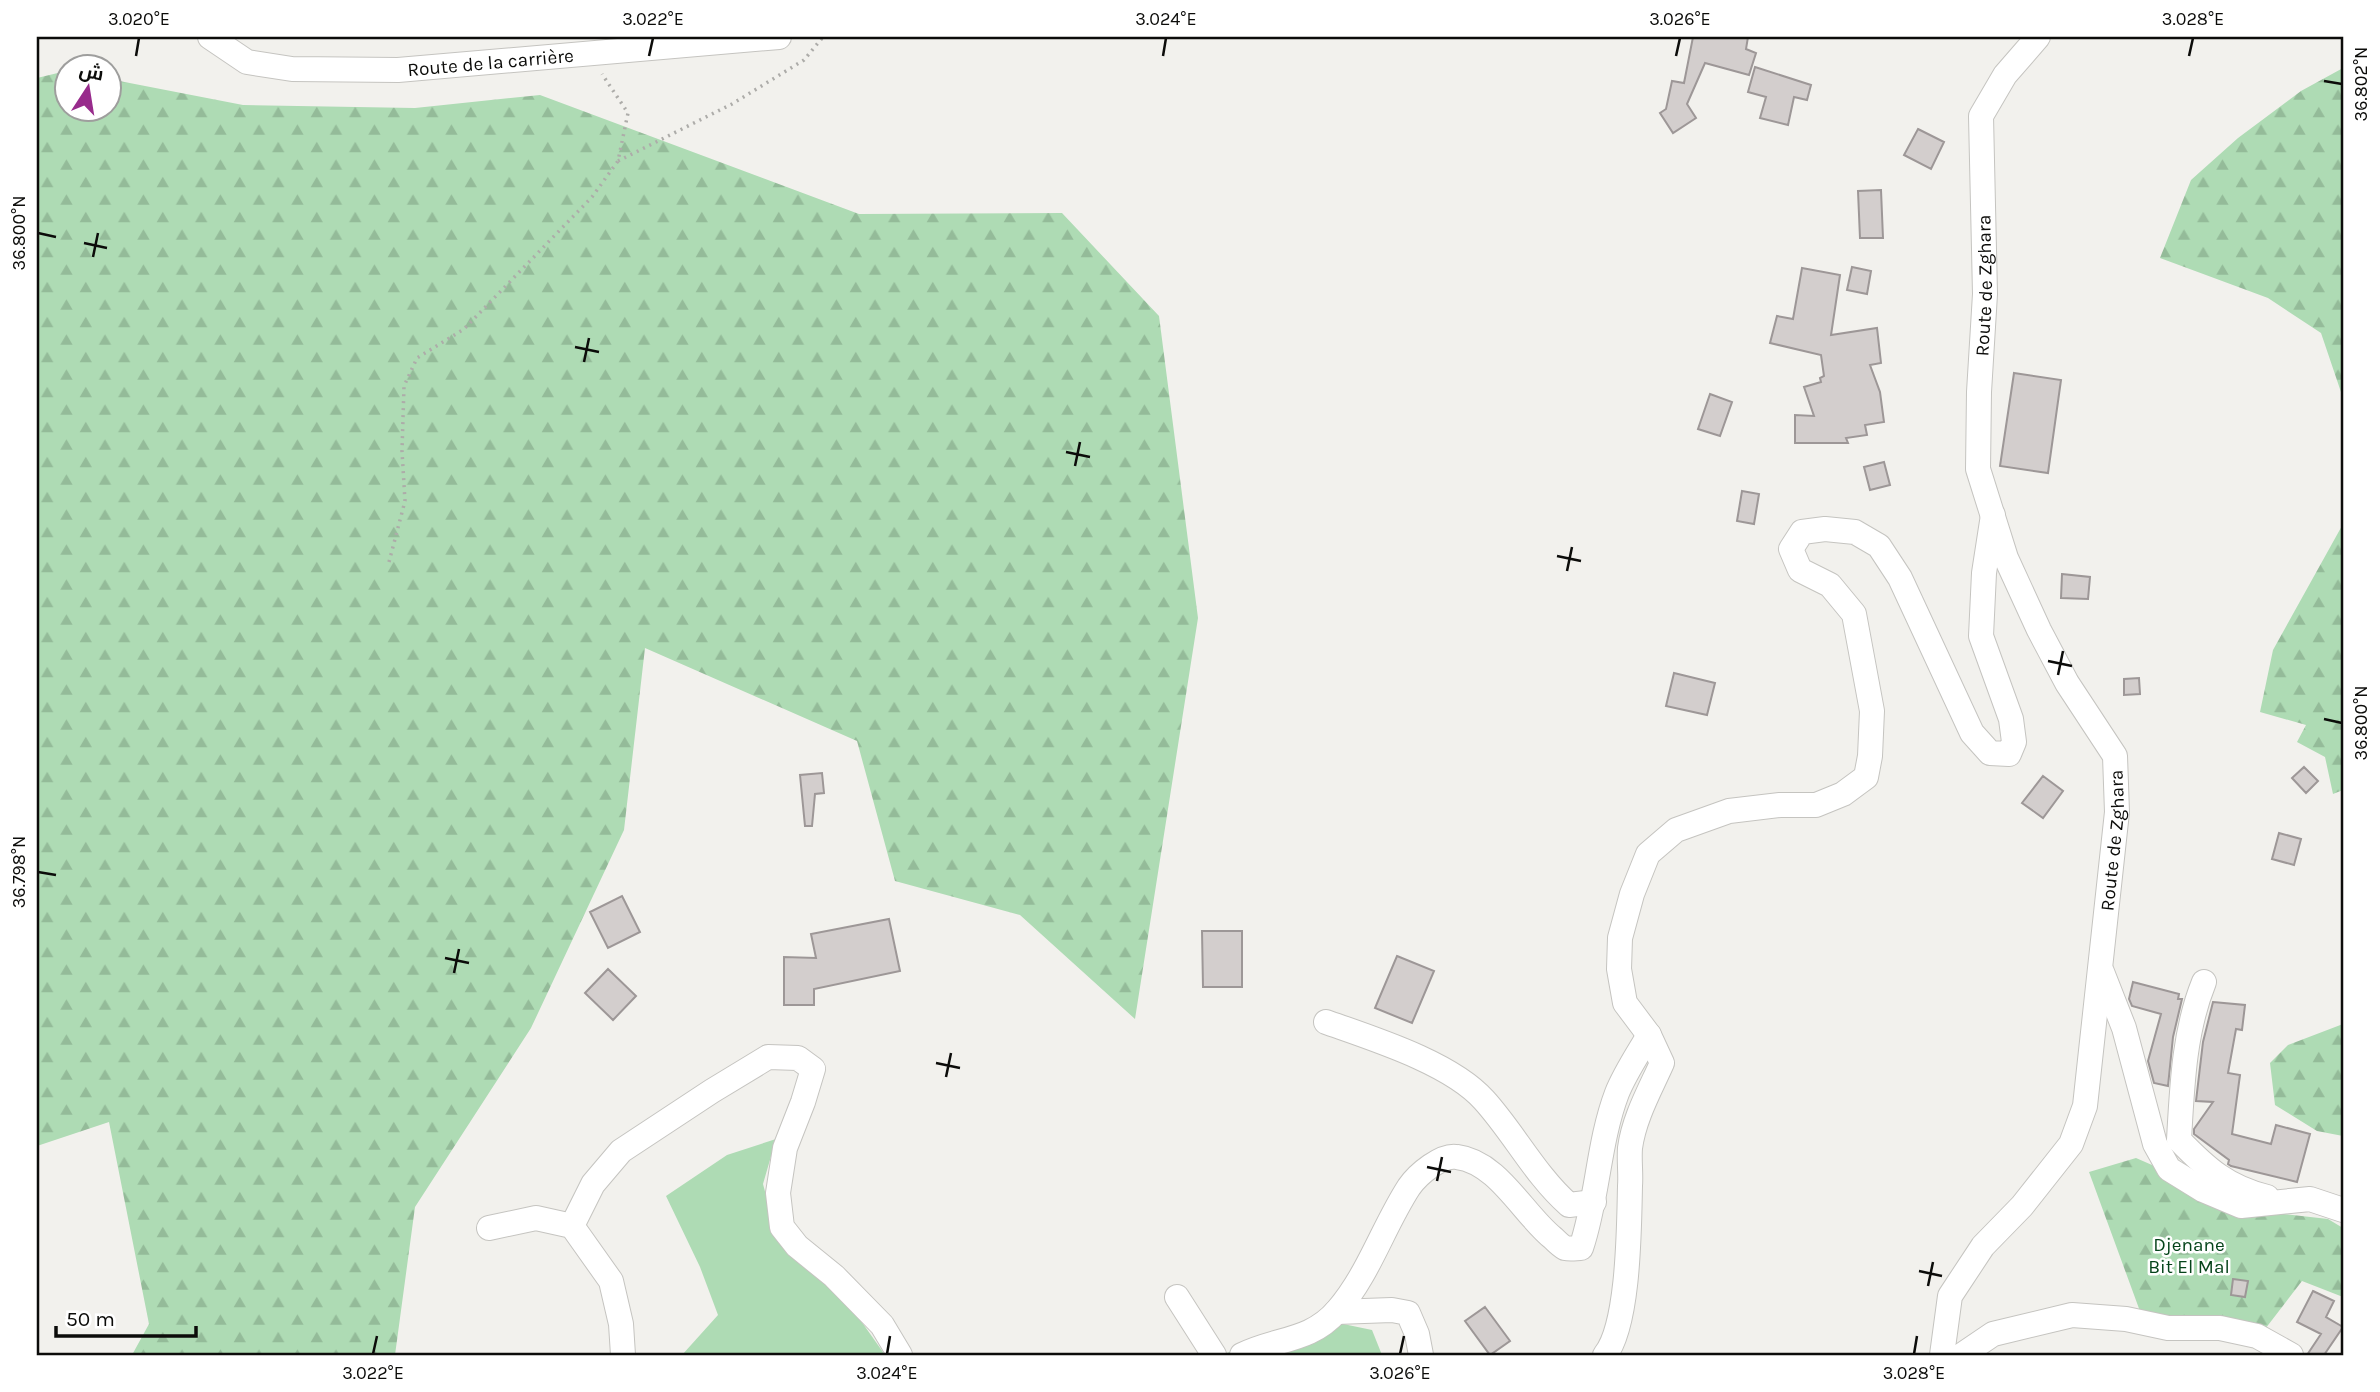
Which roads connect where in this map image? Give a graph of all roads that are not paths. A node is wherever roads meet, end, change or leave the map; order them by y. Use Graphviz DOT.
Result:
graph roads {
  1 [pos="210,37"];
  2 [pos="779,37"];
  3 [pos="2038,37"];
  4 [pos="1993,515"];
  5 [pos="2100,968"];
  6 [pos="2204,982"];
  7 [pos="1326,1022"];
  8 [pos="1648,1035"];
  9 [pos="2279,1200"];
  10 [pos="1594,1202"];
  11 [pos="2343,1210"];
  12 [pos="572,1226"];
  13 [pos="489,1228"];
  14 [pos="1177,1297"];
  15 [pos="1336,1312"];
  16 [pos="623,1355"];
  17 [pos="900,1355"];
  18 [pos="1214,1355"];
  19 [pos="1242,1355"];
  20 [pos="1421,1355"];
  21 [pos="1605,1355"];
  22 [pos="1942,1355"];
  23 [pos="1962,1355"];
  24 [pos="2291,1355"];
  1 -- 2 [label="street, Route de la carrière"];
  3 -- 4 [label="street, Route de Zghara"];
  4 -- 5 [label="street, Route de Zghara"];
  4 -- 8 [label="street"];
  5 -- 9 [label="street"];
  5 -- 22 [label="street, Route de Zghara"];
  6 -- 9 [label="street"];
  7 -- 10 [label="street"];
  8 -- 10 [label="street"];
  8 -- 21 [label="street"];
  9 -- 11 [label="street"];
  10 -- 15 [label="street"];
  12 -- 13 [label="street"];
  12 -- 16 [label="street"];
  12 -- 17 [label="street"];
  14 -- 18 [label="street"];
  15 -- 19 [label="street"];
  15 -- 20 [label="street"];
  23 -- 24 [label="street"];
}
